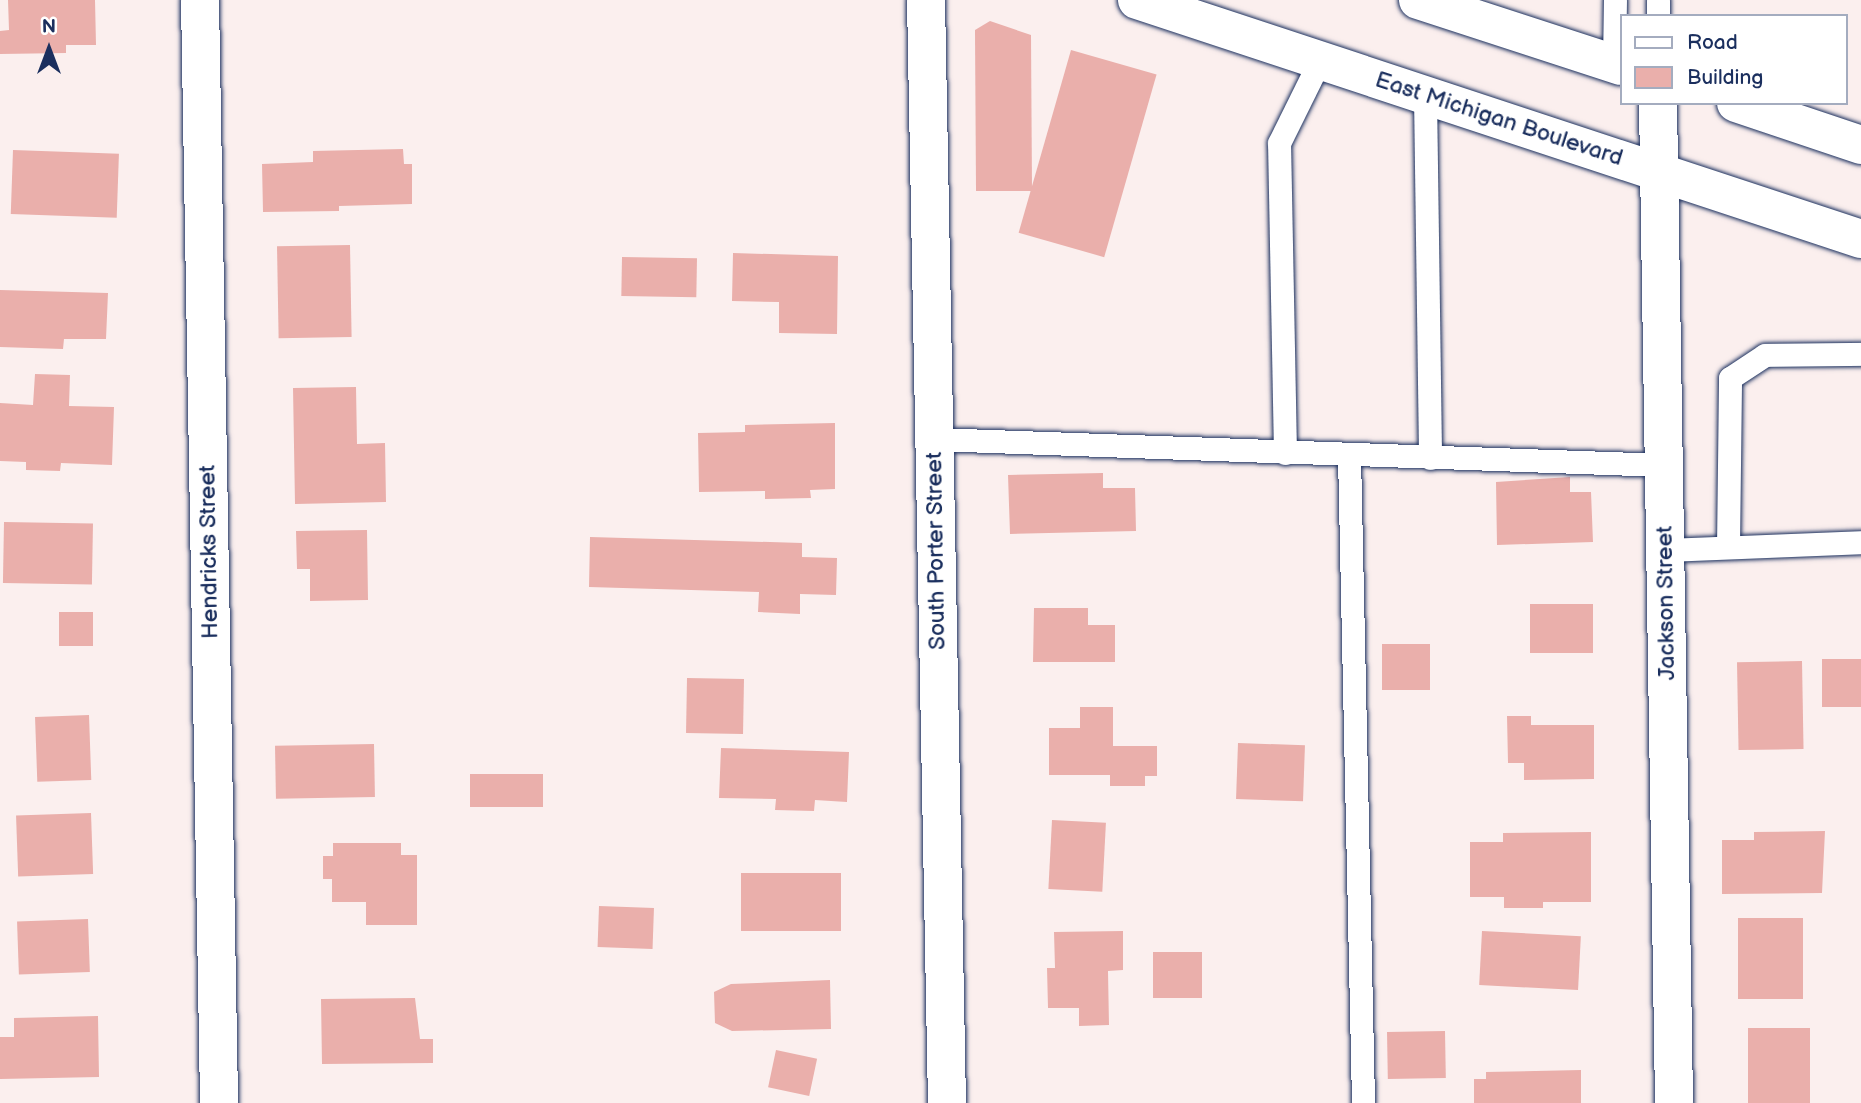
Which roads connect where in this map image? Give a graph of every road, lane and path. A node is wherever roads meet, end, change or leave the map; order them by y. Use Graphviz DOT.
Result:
graph roads {
  1 [pos="200,0"];
  2 [pos="926,0"];
  3 [pos="1137,0"];
  4 [pos="1418,0"];
  5 [pos="1615,0"];
  6 [pos="1320,60"];
  7 [pos="1617,64"];
  8 [pos="1425,95"];
  9 [pos="1658,105"];
  10 [pos="1742,105"];
  11 [pos="1861,145"];
  12 [pos="1659,171"];
  13 [pos="1861,239"];
  14 [pos="1861,354"];
  15 [pos="934,439"];
  16 [pos="1285,453"];
  17 [pos="1349,456"];
  18 [pos="1430,458"];
  19 [pos="1663,465"];
  20 [pos="1861,542"];
  21 [pos="1728,547"];
  22 [pos="1665,550"];
  23 [pos="219,1103"];
  24 [pos="947,1103"];
  25 [pos="1363,1103"];
  26 [pos="1674,1103"];
  1 -- 23 [label="street, Hendricks Street"];
  2 -- 15 [label="street, South Porter Street"];
  3 -- 6 [label="street, East Michigan Boulevard"];
  4 -- 7 [label="street"];
  5 -- 7 [label="lane"];
  6 -- 8 [label="street, East Michigan Boulevard"];
  6 -- 16 [label="lane"];
  8 -- 12 [label="street, East Michigan Boulevard"];
  8 -- 18 [label="lane"];
  9 -- 12 [label="street, Jackson Street"];
  10 -- 11 [label="street"];
  12 -- 13 [label="street, East Michigan Boulevard"];
  12 -- 19 [label="street, Jackson Street"];
  14 -- 21 [label="lane"];
  15 -- 16 [label="lane"];
  15 -- 24 [label="street, South Porter Street"];
  16 -- 17 [label="lane"];
  17 -- 18 [label="lane"];
  17 -- 25 [label="lane"];
  18 -- 19 [label="lane"];
  19 -- 22 [label="street, Jackson Street"];
  20 -- 21 [label="lane"];
  21 -- 22 [label="lane"];
  22 -- 26 [label="street, Jackson Street"];
}
